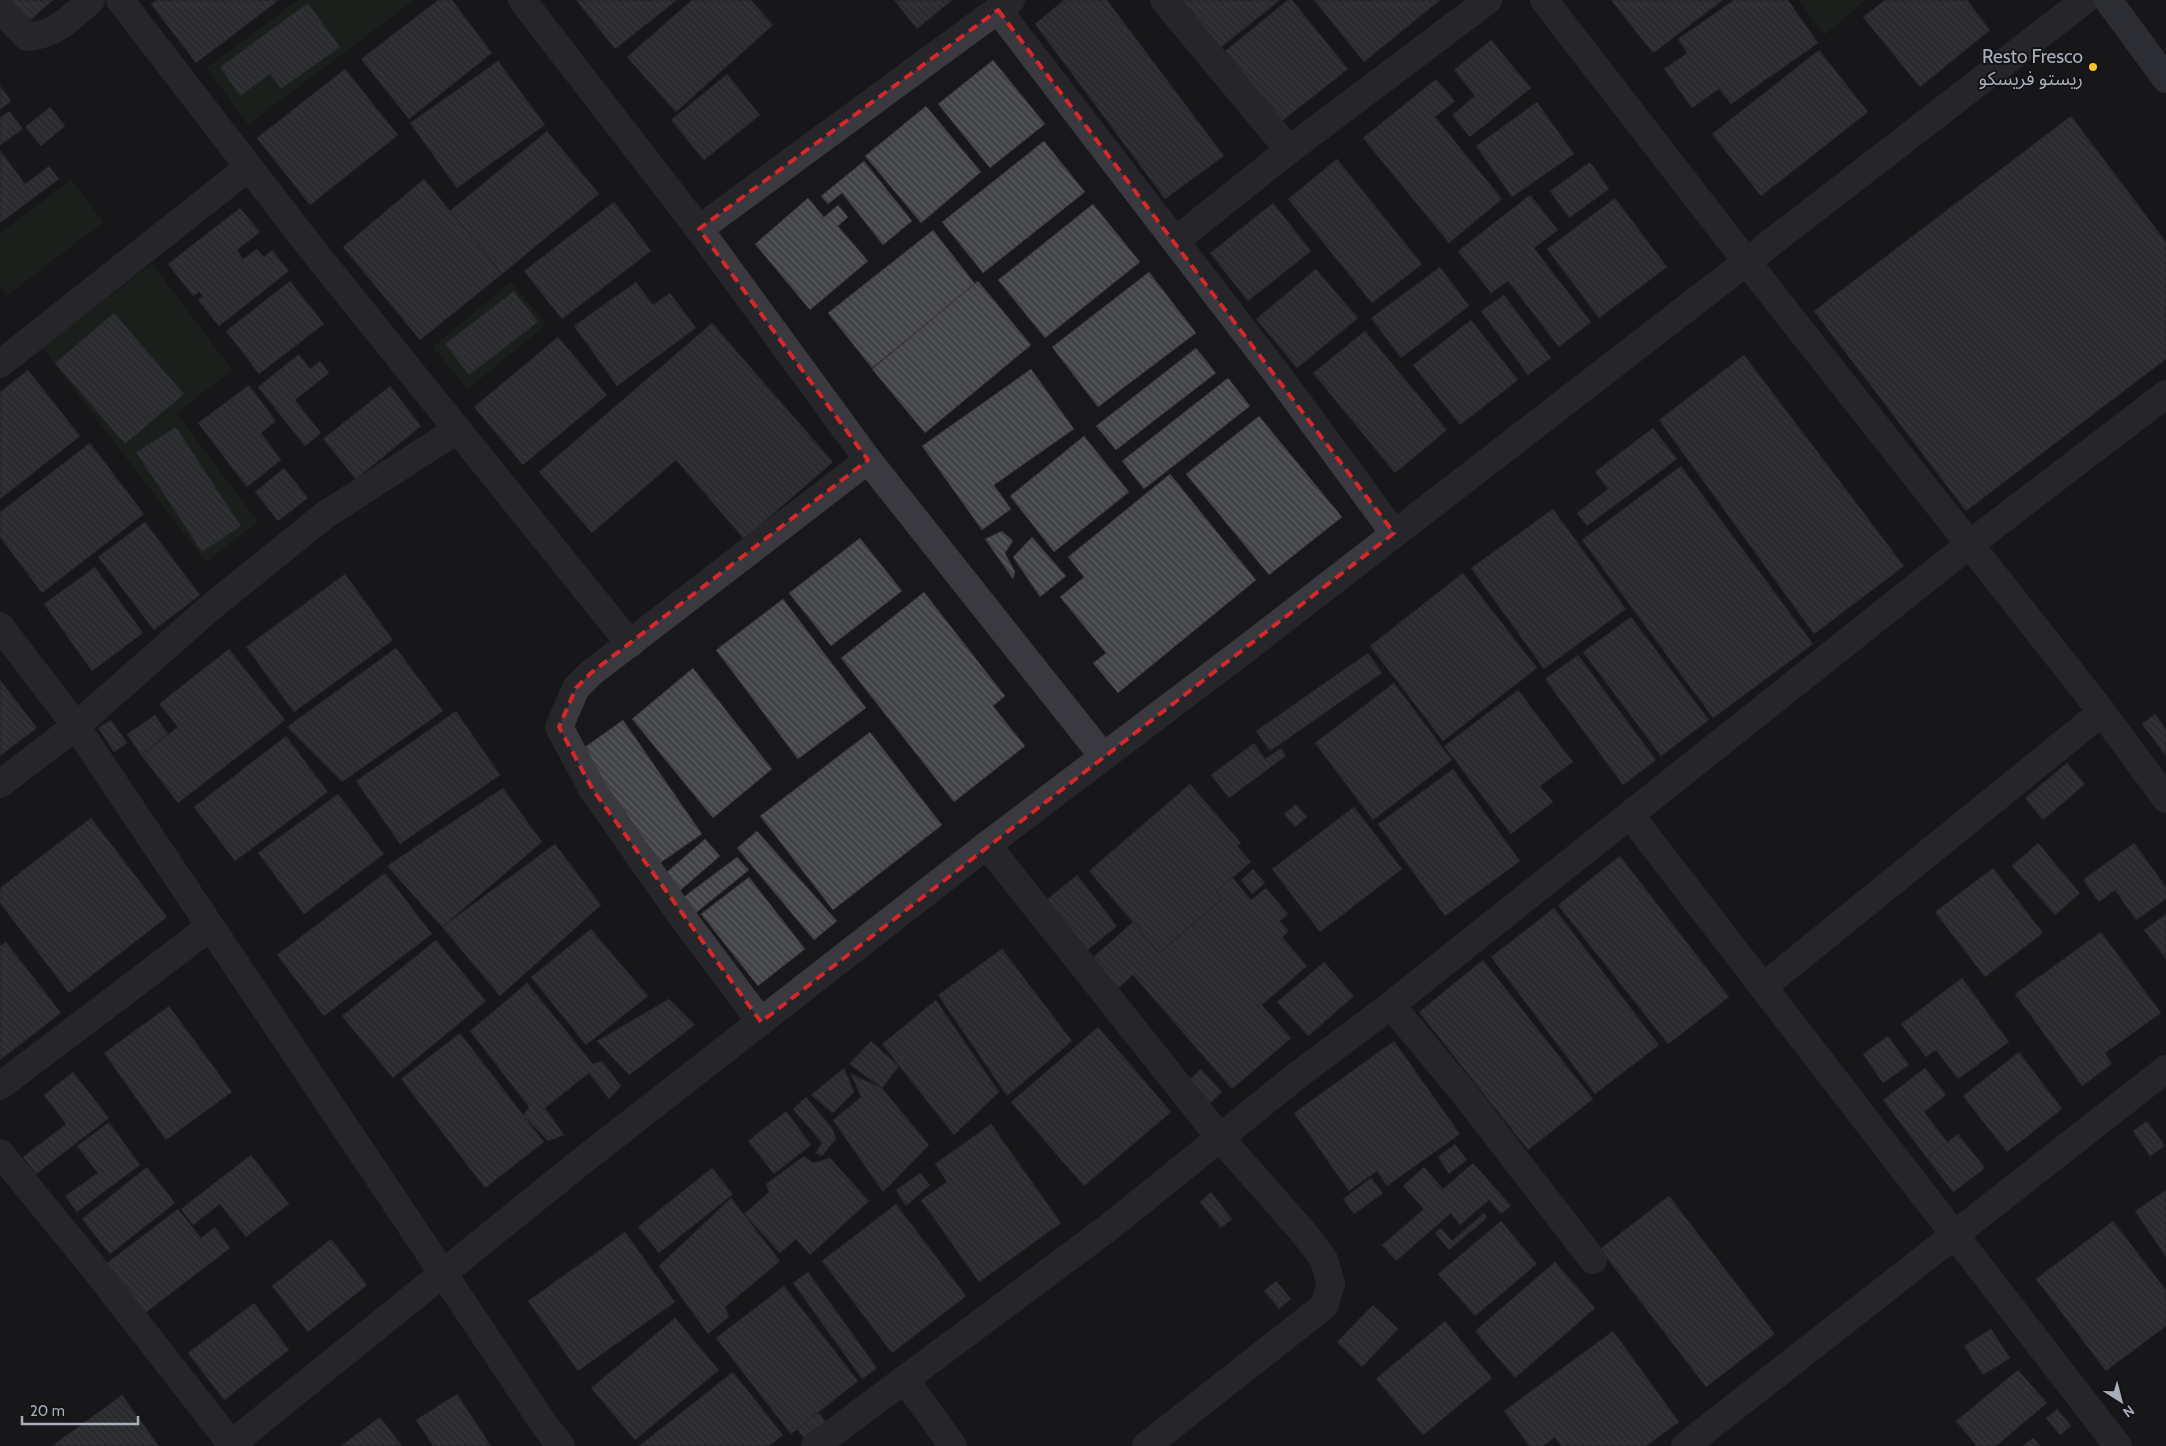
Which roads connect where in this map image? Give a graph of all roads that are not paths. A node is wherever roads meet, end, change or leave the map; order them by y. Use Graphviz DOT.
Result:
graph roads {
  1 [pos="91,0"];
  2 [pos="120,0"];
  3 [pos="522,0"];
  4 [pos="1164,0"];
  5 [pos="1488,0"];
  6 [pos="1544,0"];
  7 [pos="2085,0"];
  8 [pos="2108,0"];
  9 [pos="1004,5"];
  10 [pos="0,10"];
  11 [pos="2166,79"];
  12 [pos="1289,150"];
  13 [pos="249,168"];
  14 [pos="699,229"];
  15 [pos="1175,241"];
  16 [pos="1746,261"];
  17 [pos="0,364"];
  18 [pos="2166,394"];
  19 [pos="458,430"];
  20 [pos="868,460"];
  21 [pos="1394,533"];
  22 [pos="1970,544"];
  23 [pos="0,626"];
  24 [pos="630,644"];
  25 [pos="2102,712"];
  26 [pos="76,726"];
  27 [pos="1103,756"];
  28 [pos="0,784"];
  29 [pos="2166,799"];
  30 [pos="1630,815"];
  31 [pos="987,845"];
  32 [pos="210,927"];
  33 [pos="1763,987"];
  34 [pos="1391,1005"];
  35 [pos="761,1022"];
  36 [pos="2166,1069"];
  37 [pos="0,1086"];
  38 [pos="1221,1139"];
  39 [pos="0,1153"];
  40 [pos="1955,1235"];
  41 [pos="1593,1260"];
  42 [pos="442,1273"];
  43 [pos="905,1380"];
  44 [pos="231,1445"];
  45 [pos="561,1446"];
  46 [pos="815,1446"];
  47 [pos="953,1446"];
  48 [pos="1146,1446"];
  49 [pos="1685,1446"];
  50 [pos="2118,1446"];
  1 -- 10 [label="street"];
  2 -- 13 [label="street"];
  3 -- 14 [label="street"];
  4 -- 12 [label="street"];
  5 -- 12 [label="street"];
  6 -- 16 [label="street"];
  7 -- 16 [label="street"];
  8 -- 11 [label="street"];
  9 -- 14 [label="street"];
  9 -- 15 [label="street"];
  12 -- 15 [label="street"];
  13 -- 17 [label="street"];
  13 -- 19 [label="street"];
  14 -- 20 [label="street"];
  15 -- 21 [label="street"];
  16 -- 21 [label="street"];
  16 -- 22 [label="street"];
  18 -- 22 [label="street"];
  19 -- 24 [label="street"];
  19 -- 26 [label="street"];
  20 -- 24 [label="street"];
  20 -- 27 [label="street"];
  21 -- 27 [label="street"];
  22 -- 25 [label="street"];
  22 -- 30 [label="street"];
  23 -- 26 [label="street"];
  24 -- 35 [label="street"];
  25 -- 29 [label="street"];
  25 -- 33 [label="street"];
  26 -- 28 [label="street"];
  26 -- 32 [label="street"];
  27 -- 31 [label="street"];
  30 -- 33 [label="street"];
  30 -- 34 [label="street"];
  31 -- 35 [label="street"];
  31 -- 38 [label="street"];
  32 -- 37 [label="street"];
  32 -- 42 [label="street"];
  33 -- 40 [label="street"];
  34 -- 38 [label="street"];
  34 -- 41 [label="street"];
  35 -- 42 [label="street"];
  36 -- 40 [label="street"];
  38 -- 43 [label="street"];
  38 -- 48 [label="street"];
  39 -- 44 [label="street"];
  40 -- 49 [label="street"];
  40 -- 50 [label="street"];
  42 -- 44 [label="street"];
  42 -- 45 [label="street"];
  43 -- 46 [label="street"];
  43 -- 47 [label="street"];
}
